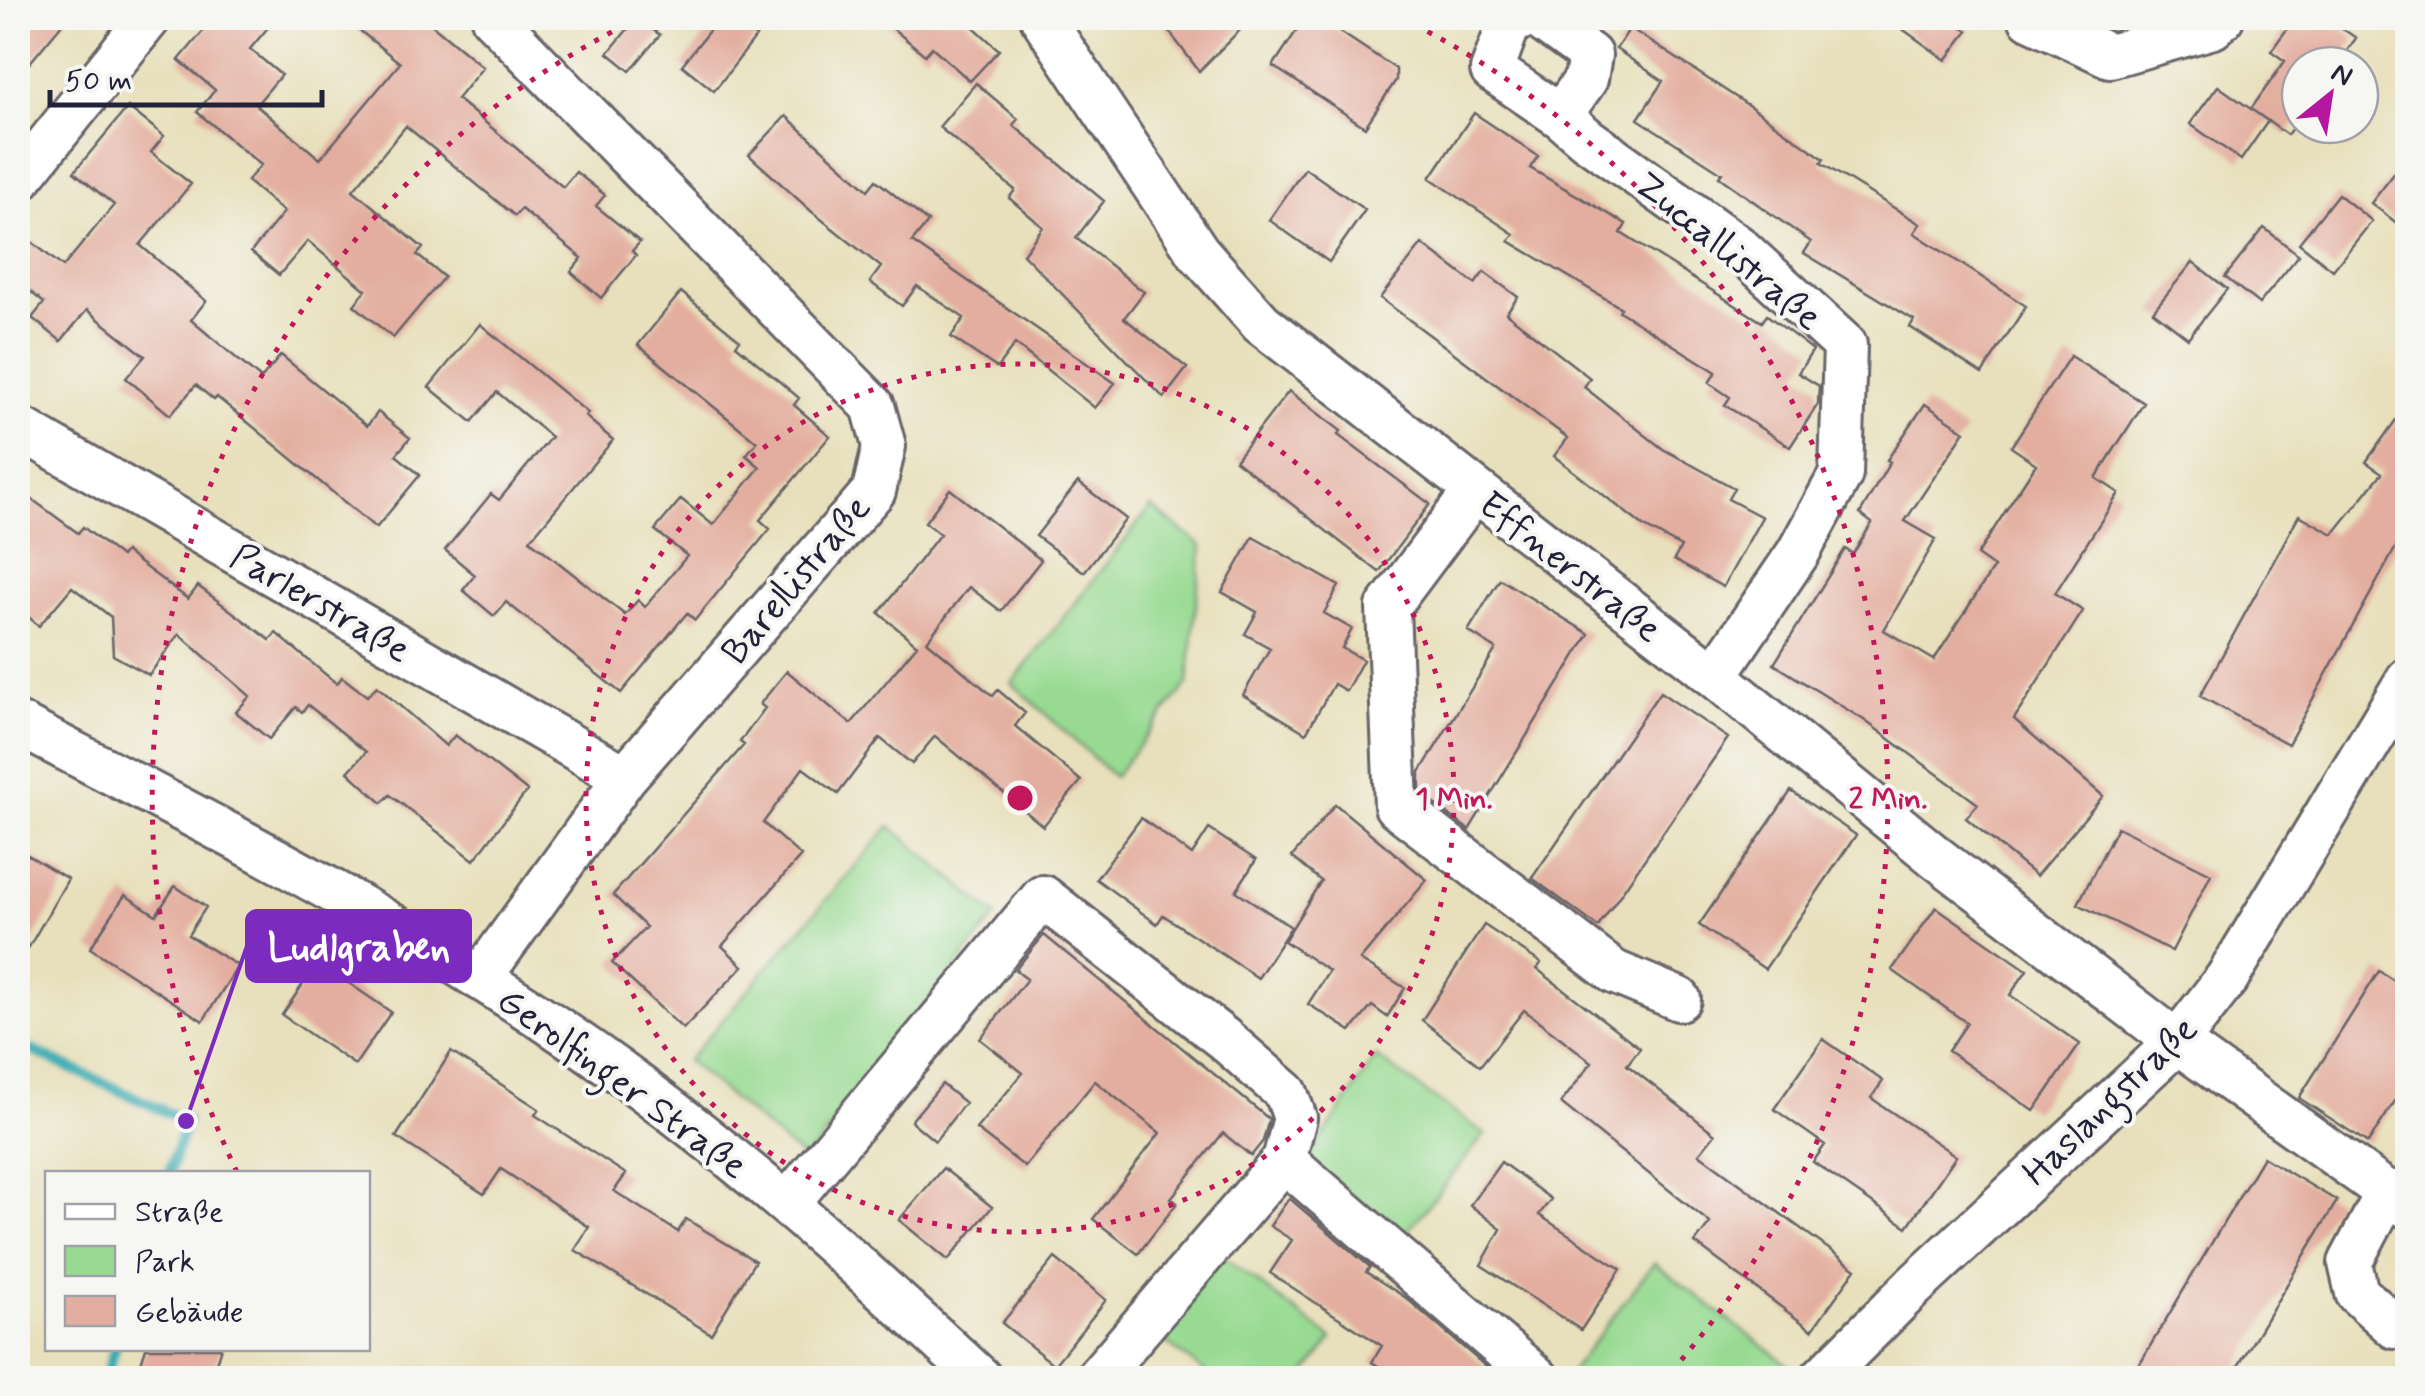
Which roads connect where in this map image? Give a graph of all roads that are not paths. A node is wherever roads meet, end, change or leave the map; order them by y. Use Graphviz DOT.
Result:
graph roads {
  1 [pos="149,18"];
  2 [pos="493,18"];
  3 [pos="1042,18"];
  4 [pos="1522,18"];
  5 [pos="1540,18"];
  6 [pos="2030,18"];
  7 [pos="2222,18"];
  8 [pos="1560,116"];
  9 [pos="18,181"];
  10 [pos="18,427"];
  11 [pos="1474,492"];
  12 [pos="1715,676"];
  13 [pos="2408,679"];
  14 [pos="18,724"];
  15 [pos="625,778"];
  16 [pos="480,978"];
  17 [pos="1679,999"];
  18 [pos="2177,1042"];
  19 [pos="1284,1160"];
  20 [pos="2398,1199"];
  21 [pos="787,1204"];
  22 [pos="2408,1327"];
  23 [pos="1842,1372"];
  24 [pos="980,1378"];
  25 [pos="1098,1378"];
  26 [pos="1536,1378"];
  1 -- 9 [label="street"];
  2 -- 15 [label="street, Barellistraße"];
  3 -- 11 [label="street, Effnerstraße"];
  4 -- 8 [label="street, Zuccallistraße"];
  5 -- 8 [label="street"];
  6 -- 7 [label="street"];
  8 -- 12 [label="street, Zuccallistraße"];
  10 -- 15 [label="street, Parlerstraße"];
  11 -- 12 [label="street, Effnerstraße"];
  11 -- 17 [label="street"];
  12 -- 18 [label="street, Effnerstraße"];
  13 -- 18 [label="street, Haslangstraße"];
  14 -- 16 [label="street, Gerolfinger Straße"];
  15 -- 16 [label="street, Barellistraße"];
  16 -- 21 [label="street, Gerolfinger Straße"];
  18 -- 20 [label="street, Effnerstraße"];
  18 -- 23 [label="street, Haslangstraße"];
  19 -- 21 [label="street"];
  19 -- 25 [label="street"];
  19 -- 26 [label="street"];
  20 -- 22 [label="street"];
  21 -- 24 [label="street, Gerolfinger Straße"];
}
